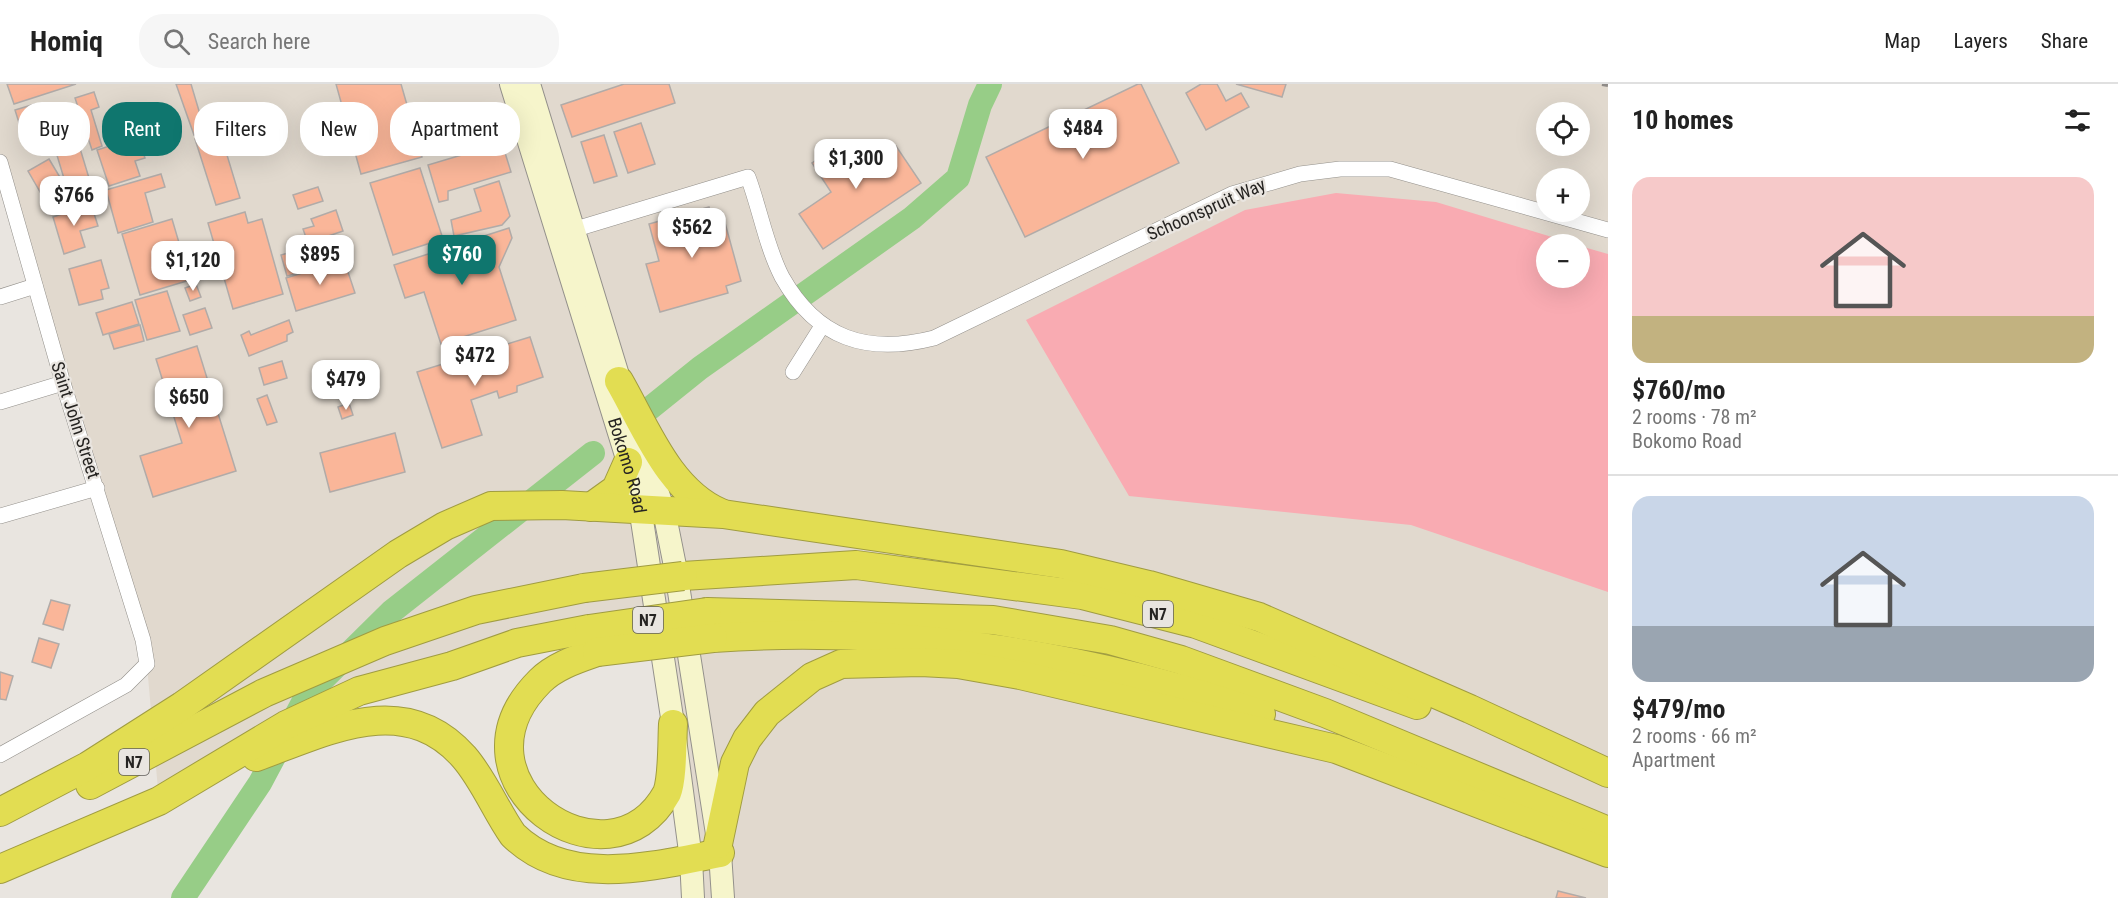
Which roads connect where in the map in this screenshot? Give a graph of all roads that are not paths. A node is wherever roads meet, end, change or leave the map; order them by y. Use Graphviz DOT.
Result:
graph roads {
  1 [pos="511,84"];
  2 [pos="529,84"];
  3 [pos="0,162"];
  4 [pos="4,190"];
  5 [pos="1608,230"];
  6 [pos="566,231"];
  7 [pos="35,286"];
  8 [pos="0,297"];
  9 [pos="822,326"];
  10 [pos="793,372"];
  11 [pos="619,381"];
  12 [pos="63,383"];
  13 [pos="0,402"];
  14 [pos="628,462"];
  15 [pos="97,488"];
  16 [pos="591,507"];
  17 [pos="653,510"];
  18 [pos="723,514"];
  19 [pos="0,516"];
  20 [pos="710,625"];
  21 [pos="593,640"];
  22 [pos="673,724"];
  23 [pos="1336,749"];
  24 [pos="0,755"];
  25 [pos="1608,773"];
  26 [pos="200,777"];
  27 [pos="1608,780"];
  28 [pos="0,812"];
  29 [pos="0,823"];
  30 [pos="1608,831"];
  31 [pos="719,848"];
  32 [pos="1608,853"];
  33 [pos="691,859"];
  34 [pos="0,869"];
  35 [pos="693,898"];
  36 [pos="723,898"];
  1 -- 6 [label="main road, Bokomo Road"];
  2 -- 6 [label="main road, Bokomo Road"];
  3 -- 4 [label="street, Saint John Street"];
  4 -- 7 [label="street, Saint John Street"];
  5 -- 9 [label="street, Schoonspruit Way"];
  6 -- 9 [label="street, Schoonspruit Way"];
  6 -- 11 [label="main road, Bokomo Road"];
  6 -- 14 [label="main road, Bokomo Road"];
  7 -- 8 [label="street"];
  7 -- 12 [label="street, Saint John Street"];
  9 -- 10 [label="street"];
  11 -- 17 [label="main road, Bokomo Road"];
  11 -- 18 [label="highway"];
  12 -- 13 [label="street"];
  12 -- 15 [label="street, Saint John Street"];
  14 -- 16 [label="highway"];
  14 -- 17 [label="main road, Bokomo Road"];
  15 -- 19 [label="street"];
  15 -- 24 [label="street, Saint John Street"];
  16 -- 17 [label="highway"];
  16 -- 28 [label="highway"];
  17 -- 18 [label="highway"];
  17 -- 22 [label="main road, Bokomo Road"];
  17 -- 31 [label="main road, Bokomo Road"];
  18 -- 25 [label="highway"];
  20 -- 21 [label="highway, N7, bridge"];
  20 -- 23 [label="highway"];
  20 -- 30 [label="highway, N7"];
  21 -- 22 [label="highway"];
  21 -- 26 [label="highway, N7"];
  22 -- 33 [label="main road, Bokomo Road"];
  23 -- 31 [label="highway"];
  23 -- 32 [label="highway"];
  26 -- 33 [label="highway"];
  26 -- 34 [label="highway, N7"];
  27 -- 29 [label="highway, N7, bridge"];
  31 -- 33 [label="highway"];
  31 -- 36 [label="main road, Bokomo Road"];
  33 -- 35 [label="main road, Bokomo Road"];
}
